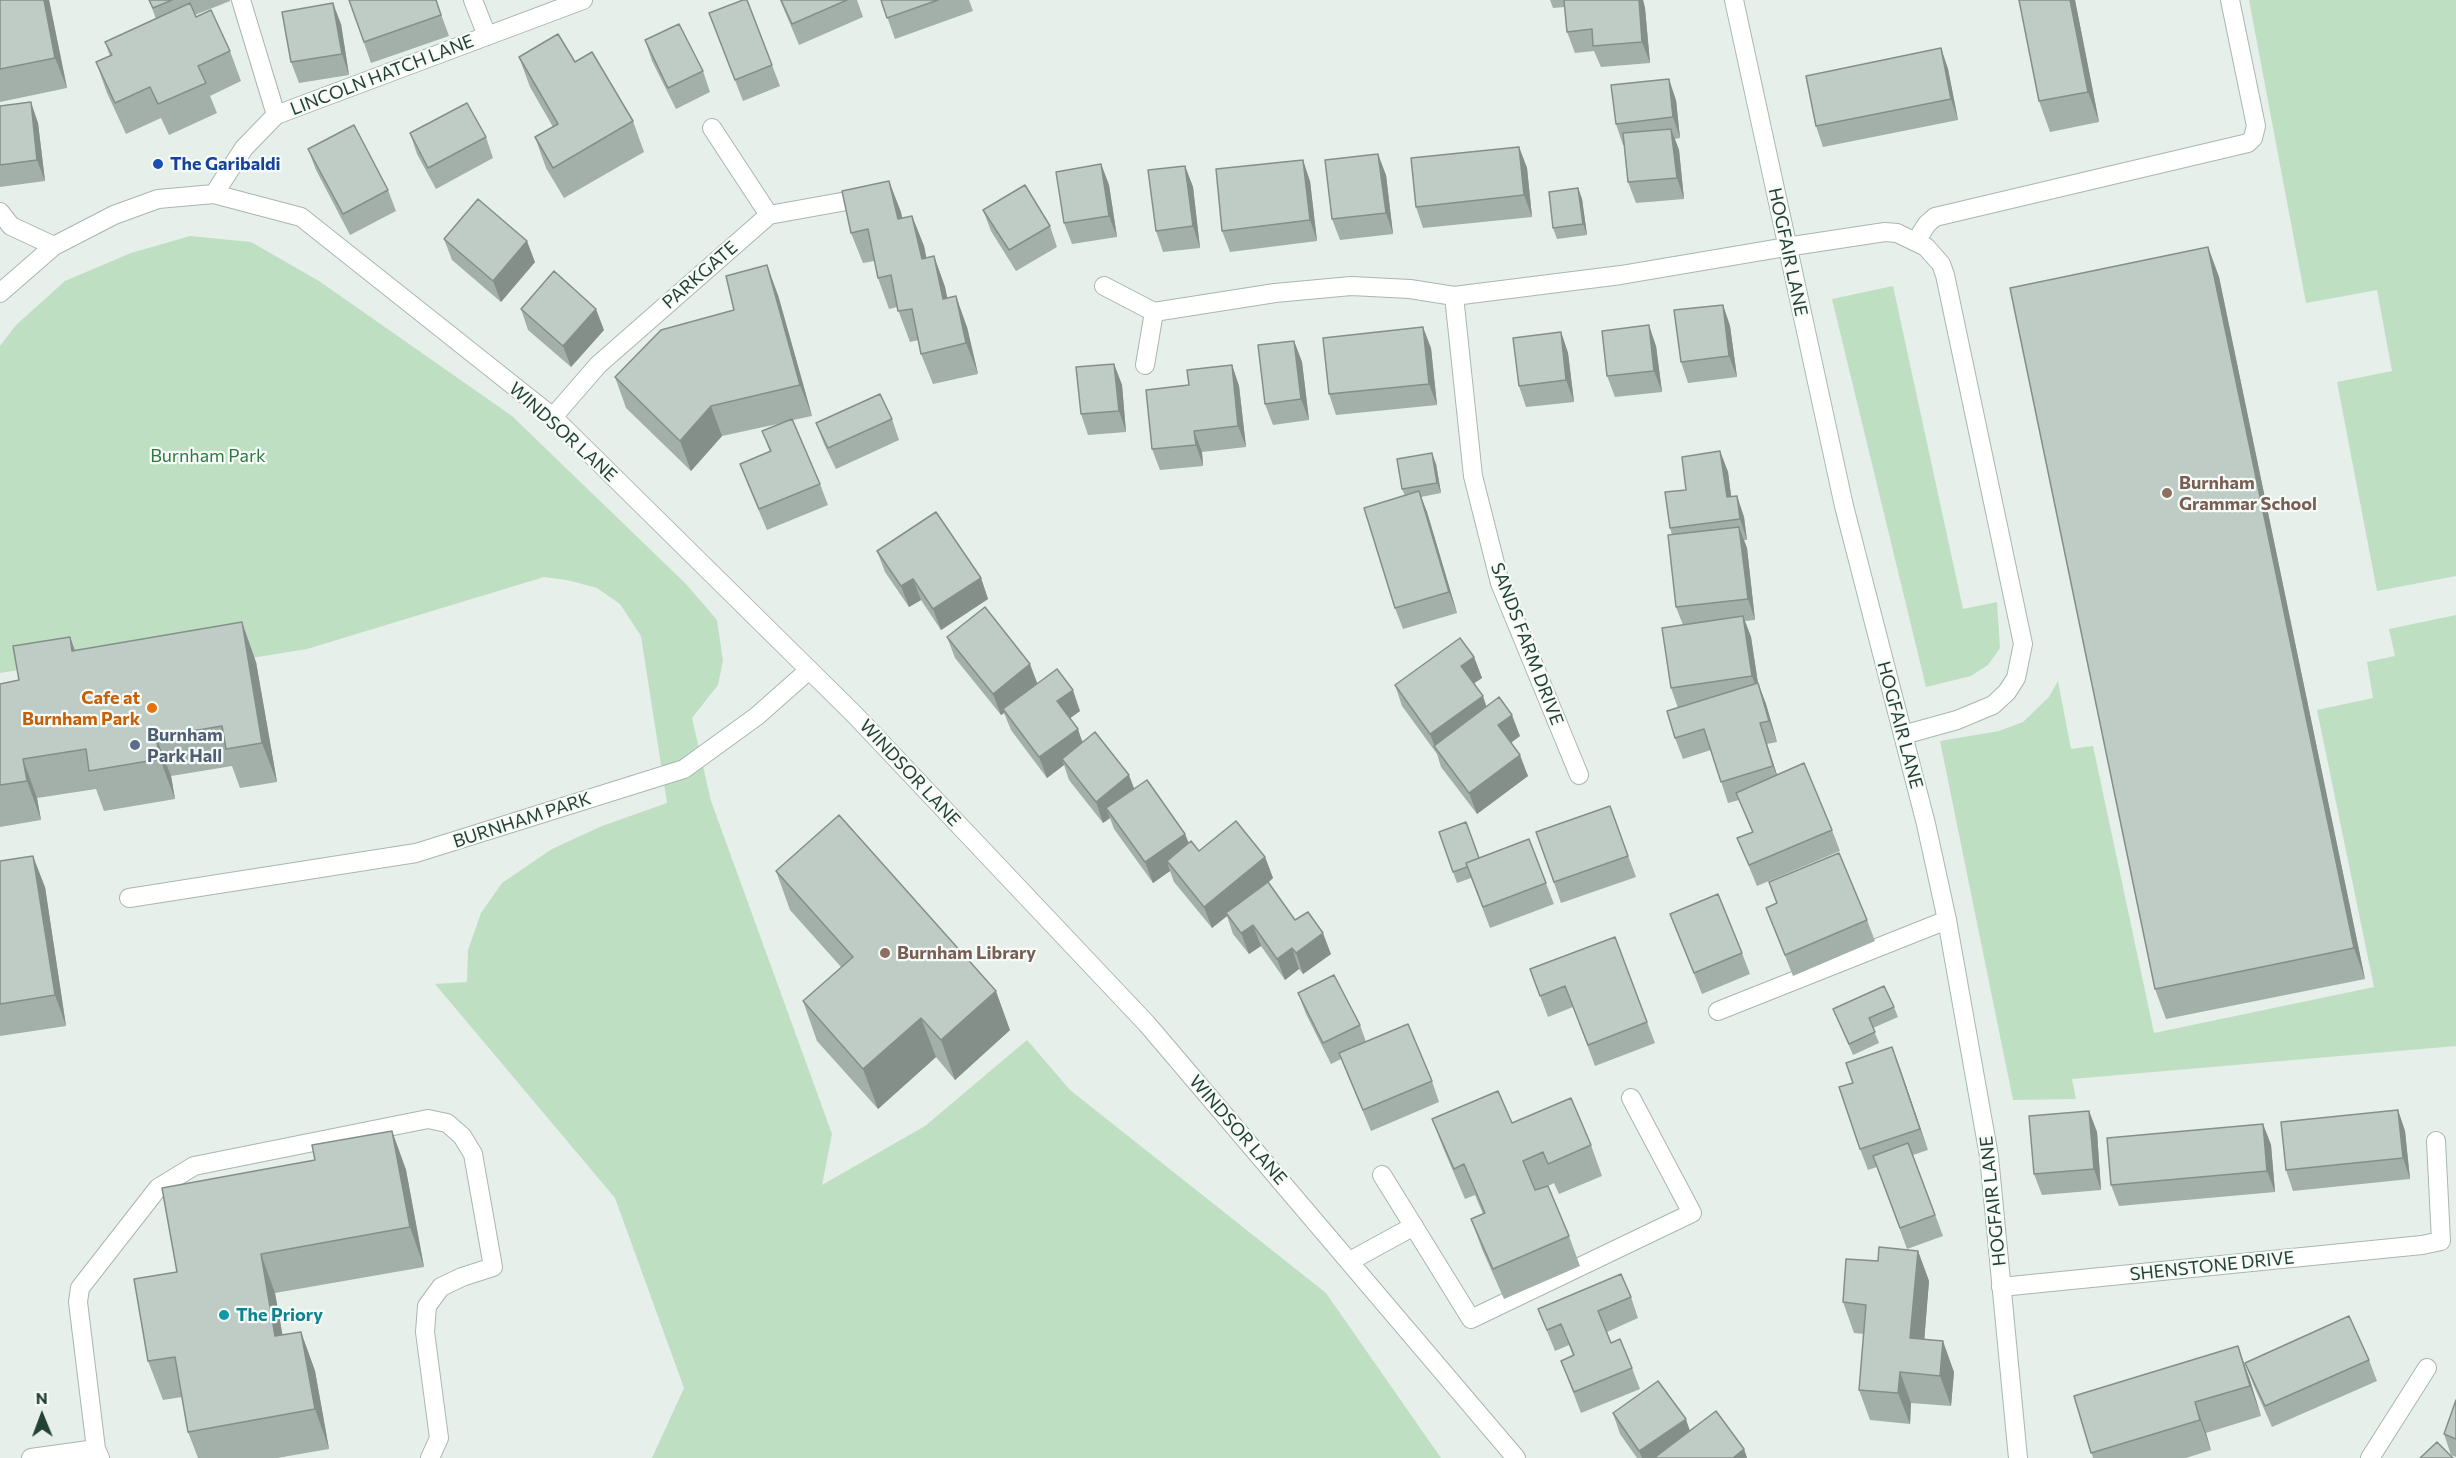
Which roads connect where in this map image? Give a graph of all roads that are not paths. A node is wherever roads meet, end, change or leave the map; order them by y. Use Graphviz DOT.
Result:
graph roads {
  1 [pos="241,0"];
  2 [pos="473,0"];
  3 [pos="584,0"];
  4 [pos="1734,0"];
  5 [pos="2230,0"];
  6 [pos="487,36"];
  7 [pos="276,115"];
  8 [pos="712,128"];
  9 [pos="214,194"];
  10 [pos="880,195"];
  11 [pos="0,212"];
  12 [pos="769,215"];
  13 [pos="1916,241"];
  14 [pos="54,246"];
  15 [pos="1786,247"];
  16 [pos="1104,286"];
  17 [pos="0,293"];
  18 [pos="1454,296"];
  19 [pos="1154,312"];
  20 [pos="1145,365"];
  21 [pos="553,417"];
  22 [pos="808,670"];
  23 [pos="1903,735"];
  24 [pos="1579,776"];
  25 [pos="129,898"];
  26 [pos="1947,920"];
  27 [pos="1718,1011"];
  28 [pos="1630,1098"];
  29 [pos="2436,1141"];
  30 [pos="1382,1175"];
  31 [pos="1414,1226"];
  32 [pos="1350,1261"];
  33 [pos="2001,1287"];
  34 [pos="2427,1368"];
  35 [pos="98,1454"];
  36 [pos="31,1458"];
  37 [pos="430,1458"];
  38 [pos="1516,1458"];
  39 [pos="2018,1458"];
  40 [pos="2370,1458"];
  1 -- 7 [label="street"];
  2 -- 6 [label="street"];
  3 -- 6 [label="street, LINCOLN HATCH LANE"];
  4 -- 15 [label="street, HOGFAIR LANE"];
  5 -- 13 [label="street"];
  6 -- 7 [label="street, LINCOLN HATCH LANE"];
  7 -- 9 [label="street, LINCOLN HATCH LANE"];
  8 -- 12 [label="street"];
  9 -- 14 [label="street"];
  9 -- 21 [label="street, WINDSOR LANE"];
  10 -- 12 [label="street"];
  11 -- 14 [label="street"];
  12 -- 21 [label="street, PARKGATE"];
  13 -- 15 [label="street"];
  13 -- 23 [label="street"];
  14 -- 17 [label="street"];
  15 -- 18 [label="street"];
  15 -- 23 [label="street, HOGFAIR LANE"];
  16 -- 19 [label="street"];
  18 -- 19 [label="street"];
  18 -- 24 [label="street, SANDS FARM DRIVE"];
  19 -- 20 [label="street"];
  21 -- 22 [label="street, WINDSOR LANE"];
  22 -- 25 [label="street, BURNHAM PARK"];
  22 -- 32 [label="street, WINDSOR LANE"];
  23 -- 26 [label="street, HOGFAIR LANE"];
  26 -- 27 [label="street"];
  26 -- 33 [label="street, HOGFAIR LANE"];
  28 -- 31 [label="street"];
  29 -- 33 [label="street, SHENSTONE DRIVE"];
  30 -- 31 [label="street"];
  31 -- 32 [label="street"];
  32 -- 38 [label="street, WINDSOR LANE"];
  33 -- 39 [label="street, HOGFAIR LANE"];
  34 -- 40 [label="street"];
  35 -- 36 [label="street"];
  35 -- 37 [label="street"];
}
